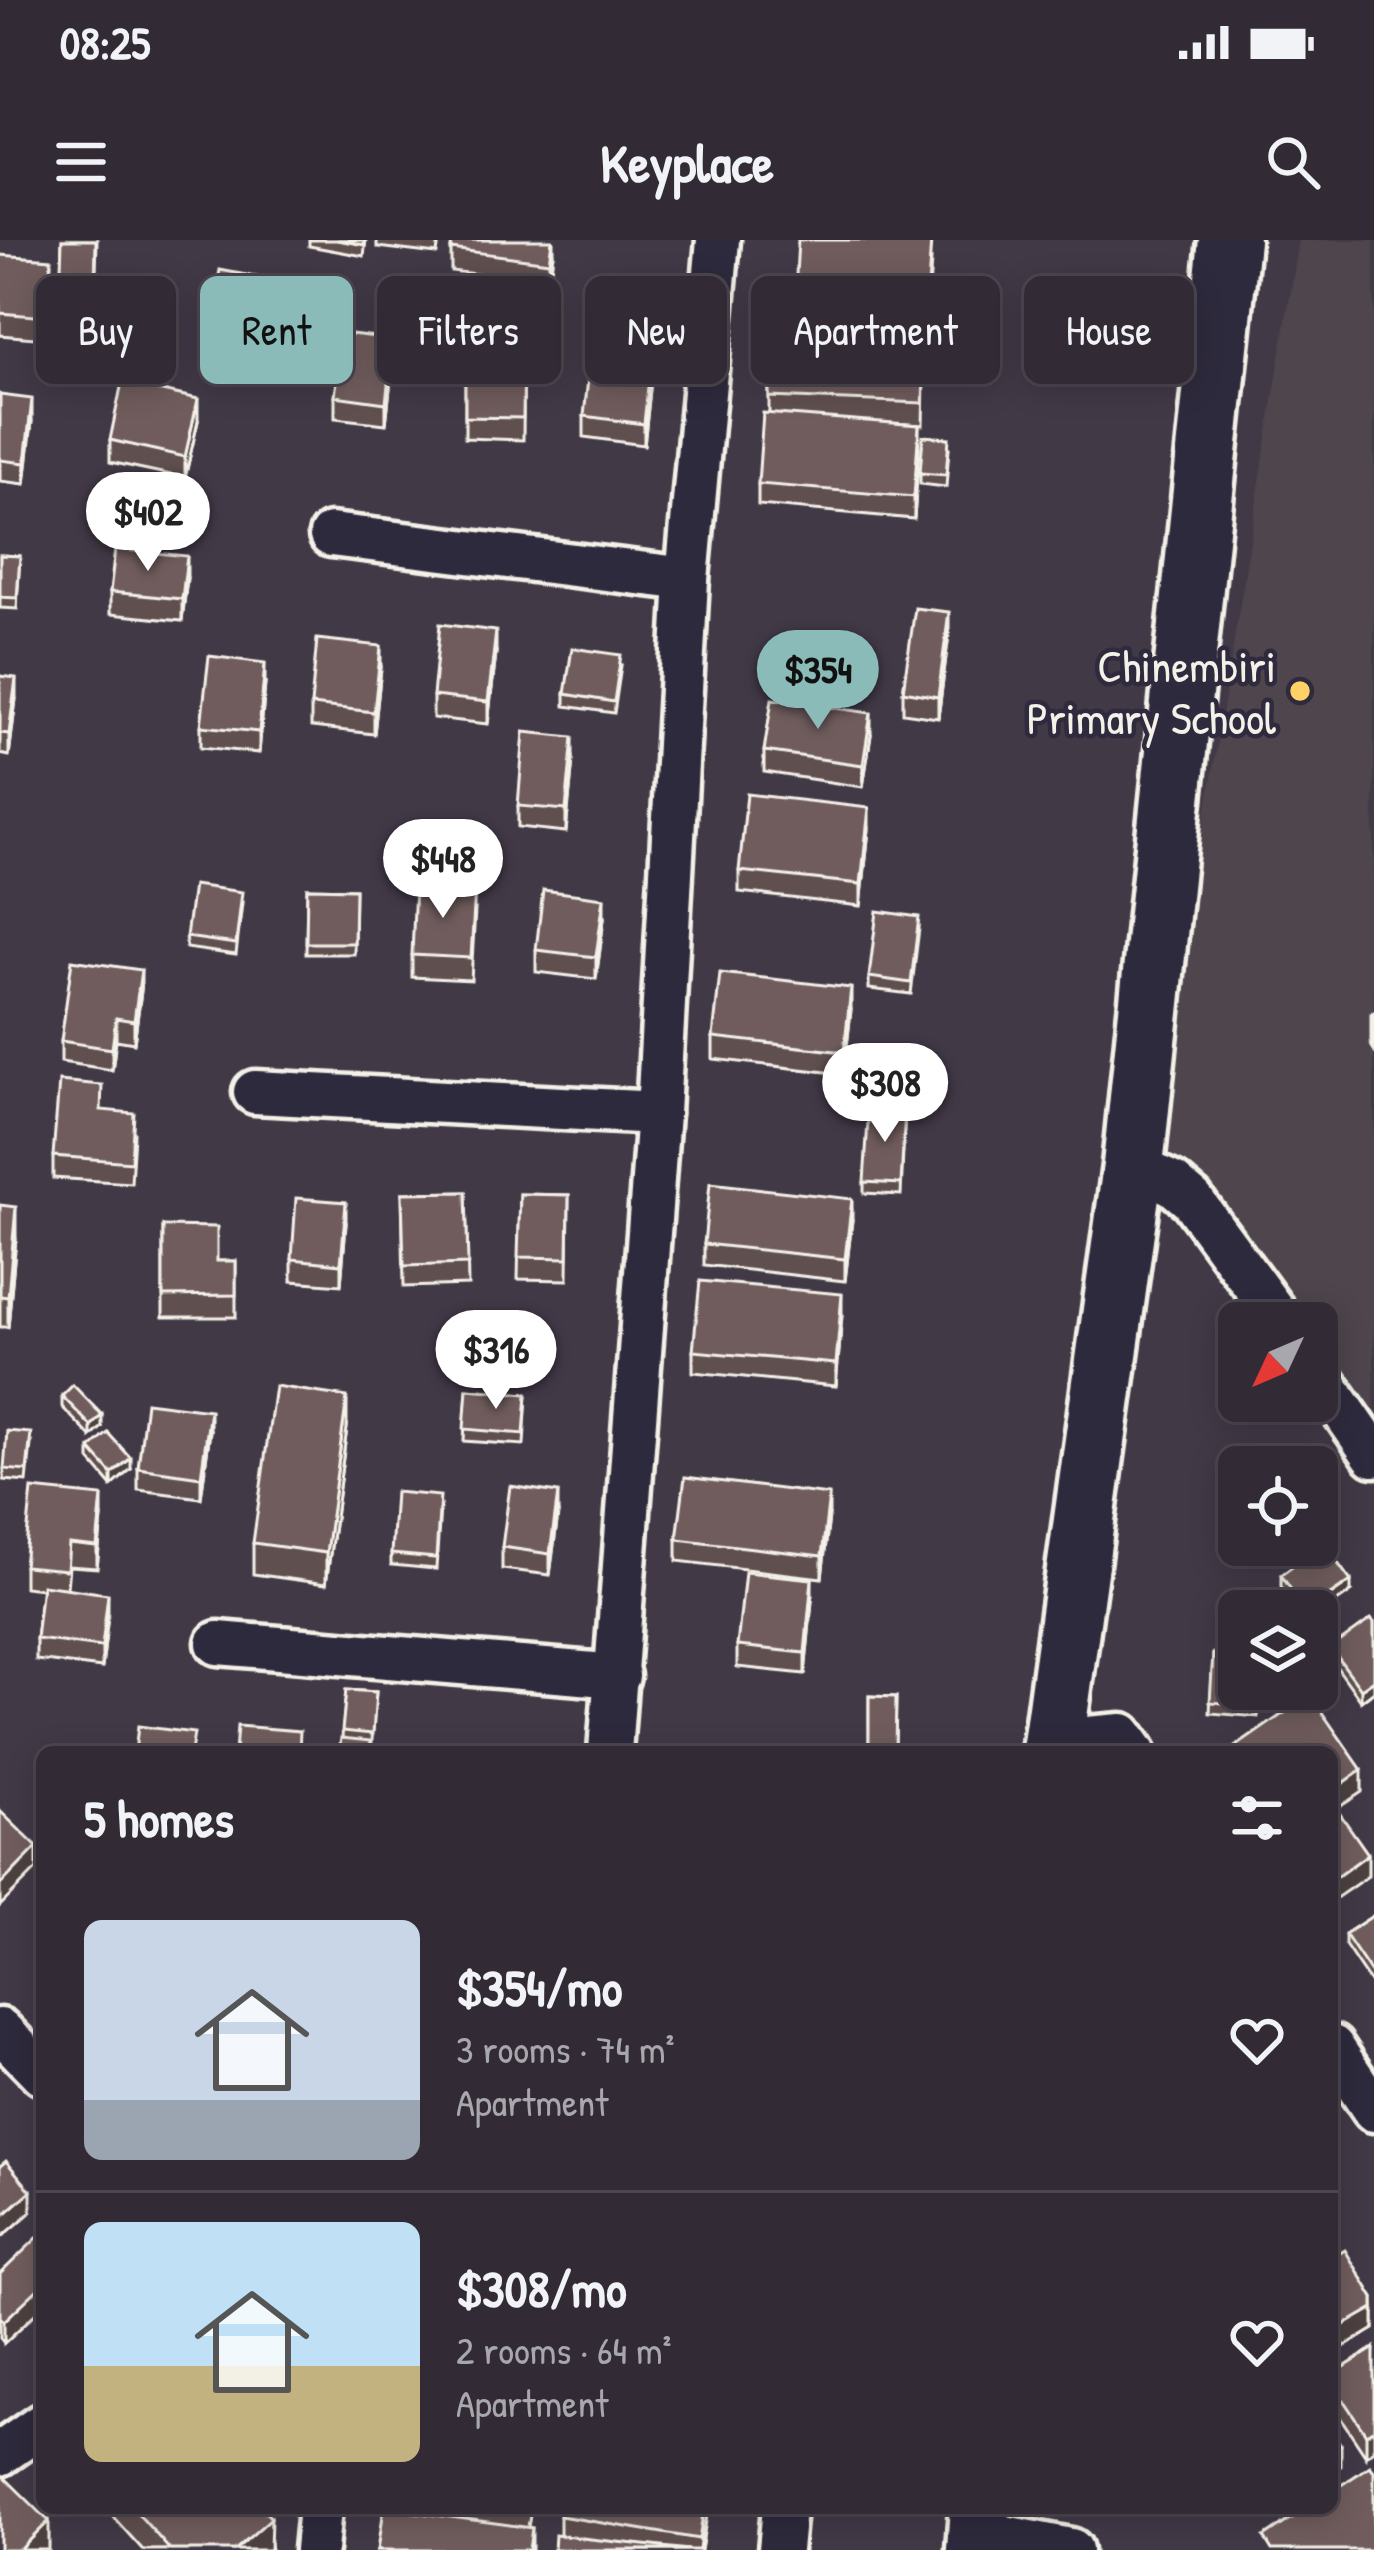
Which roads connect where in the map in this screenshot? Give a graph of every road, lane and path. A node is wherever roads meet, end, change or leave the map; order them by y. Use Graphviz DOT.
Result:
graph roads {
  1 [pos="718,240"];
  2 [pos="1229,240"];
  3 [pos="331,535"];
  4 [pos="687,579"];
  5 [pos="255,1092"];
  6 [pos="658,1114"];
  7 [pos="1133,1166"];
  8 [pos="1267,1302"];
  9 [pos="1338,1403"];
  10 [pos="1374,1454"];
  11 [pos="218,1643"];
  12 [pos="618,1676"];
  13 [pos="611,1746"];
  14 [pos="1053,1746"];
  15 [pos="1059,1746"];
  16 [pos="1130,1746"];
  17 [pos="0,2030"];
  18 [pos="1338,2057"];
  19 [pos="36,2067"];
  20 [pos="1374,2110"];
  21 [pos="36,2430"];
  22 [pos="0,2455"];
  23 [pos="319,2514"];
  24 [pos="783,2514"];
  25 [pos="979,2530"];
  26 [pos="316,2550"];
  27 [pos="780,2550"];
  28 [pos="1070,2550"];
  1 -- 4 [label="street"];
  2 -- 7 [label="street"];
  3 -- 4 [label="street"];
  4 -- 6 [label="street"];
  5 -- 6 [label="street"];
  6 -- 12 [label="street"];
  7 -- 8 [label="street"];
  7 -- 14 [label="street"];
  9 -- 10 [label="street"];
  11 -- 12 [label="street"];
  12 -- 13 [label="street"];
  15 -- 16 [label="street"];
  17 -- 19 [label="street"];
  18 -- 20 [label="street"];
  21 -- 22 [label="street"];
  23 -- 26 [label="street"];
  24 -- 27 [label="street"];
  25 -- 28 [label="street"];
}
